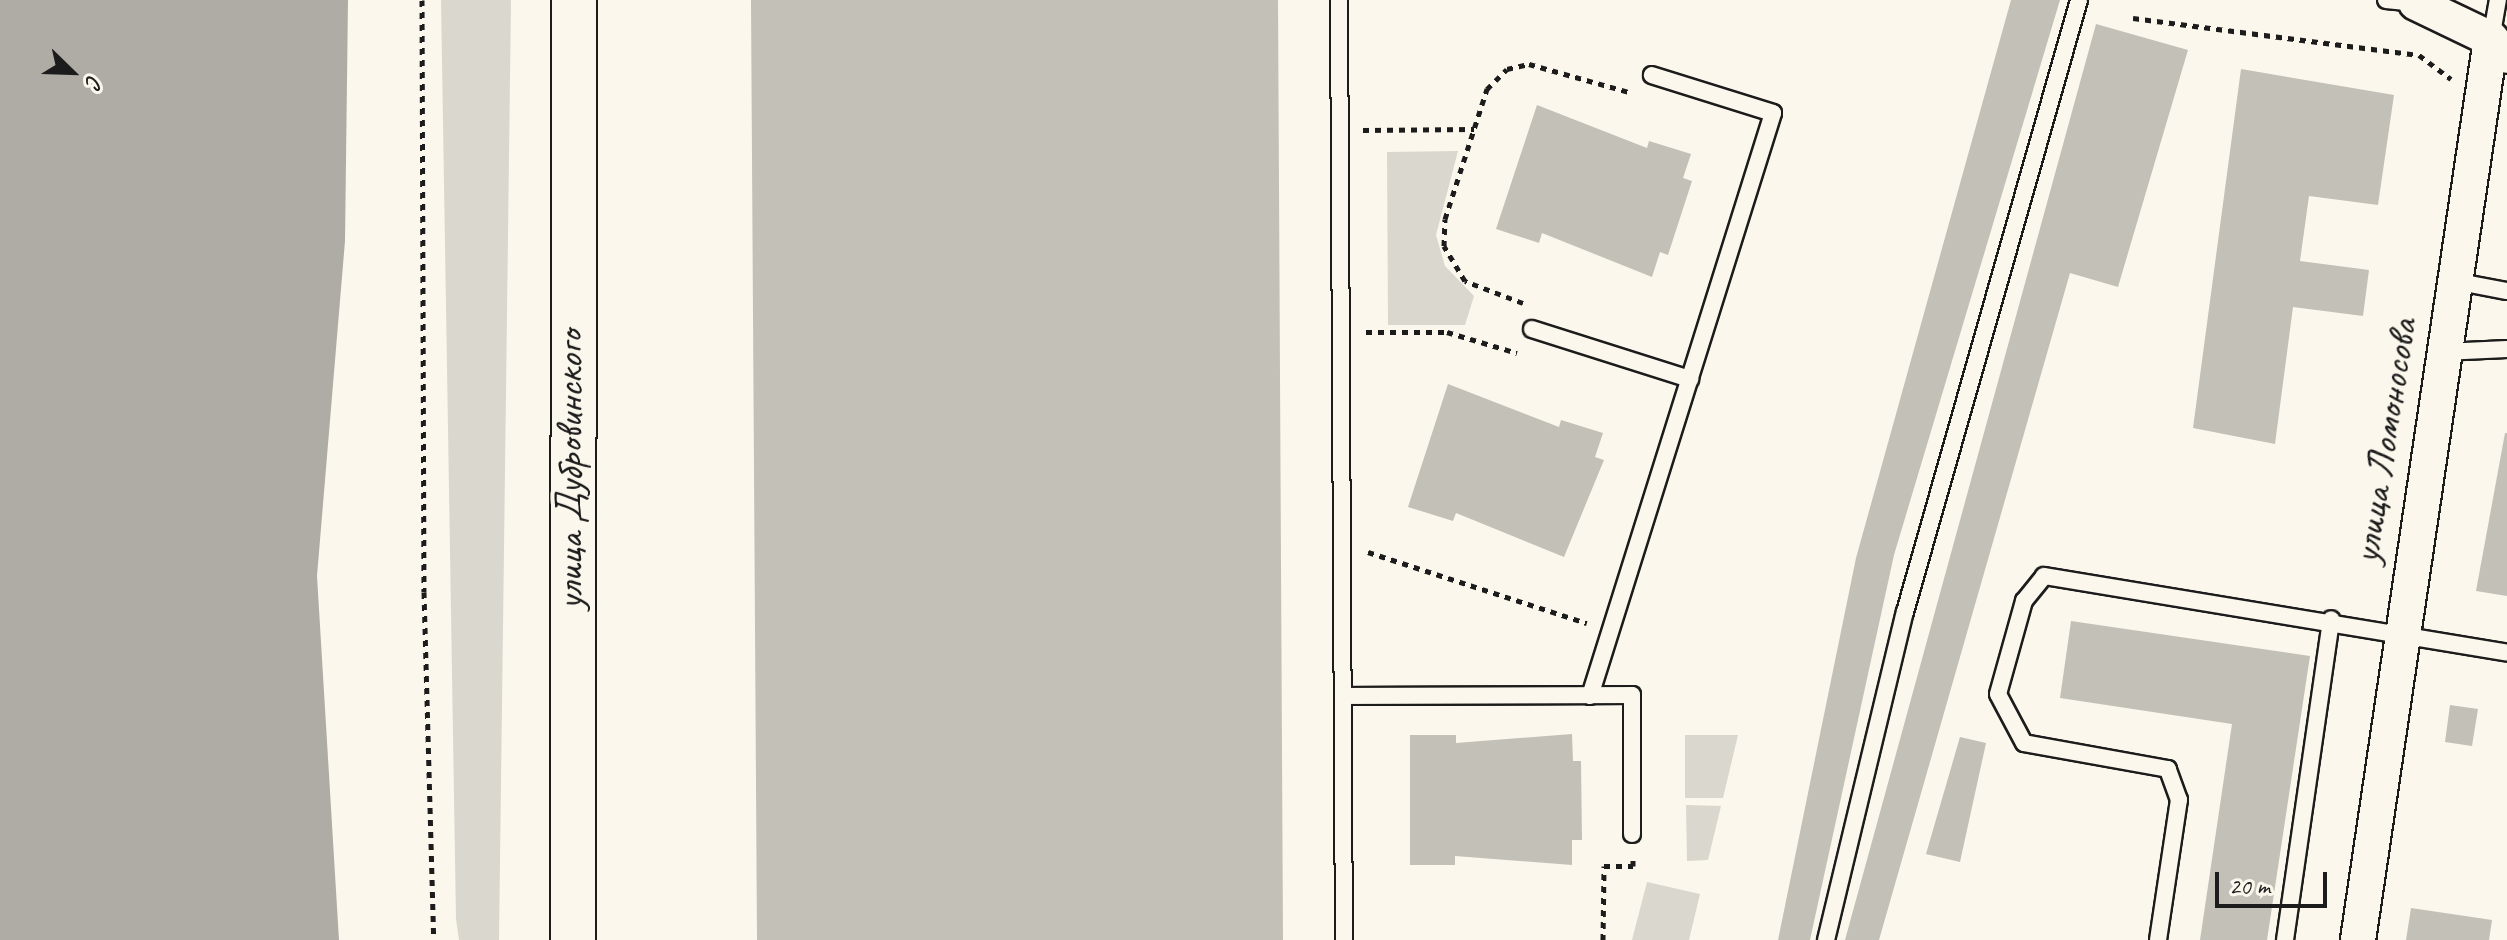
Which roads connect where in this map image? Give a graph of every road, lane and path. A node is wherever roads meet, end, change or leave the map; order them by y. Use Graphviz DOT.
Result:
graph roads {
  1 [pos="422,0"];
  2 [pos="574,0"];
  3 [pos="1339,0"];
  4 [pos="2079,0"];
  5 [pos="2498,0"];
  6 [pos="2401,2"];
  7 [pos="2133,18"];
  8 [pos="2499,48"];
  9 [pos="1652,75"];
  10 [pos="2482,102"];
  11 [pos="1474,129"];
  12 [pos="1340,130"];
  13 [pos="2453,281"];
  14 [pos="2507,291"];
  15 [pos="1532,329"];
  16 [pos="1341,332"];
  17 [pos="2507,349"];
  18 [pos="2443,352"];
  19 [pos="1690,379"];
  20 [pos="1342,544"];
  21 [pos="2331,619"];
  22 [pos="1611,631"];
  23 [pos="2400,632"];
  24 [pos="2507,653"];
  25 [pos="1343,696"];
  26 [pos="1590,696"];
  27 [pos="1632,834"];
  28 [pos="434,940"];
  29 [pos="573,940"];
  30 [pos="1344,940"];
  31 [pos="1603,940"];
  32 [pos="1826,940"];
  33 [pos="2158,940"];
  34 [pos="2285,940"];
  35 [pos="2358,940"];
  1 -- 28 [label="path"];
  2 -- 29 [label="main road, улица Дубровинского"];
  3 -- 12 [label="lane"];
  4 -- 32 [label="lane"];
  5 -- 8 [label="lane"];
  6 -- 8 [label="street"];
  7 -- 10 [label="path"];
  8 -- 10 [label="street, улица Ломоносова"];
  9 -- 11 [label="path"];
  9 -- 19 [label="lane"];
  10 -- 13 [label="street, улица Ломоносова"];
  11 -- 12 [label="path"];
  11 -- 15 [label="path"];
  12 -- 16 [label="lane"];
  13 -- 14 [label="lane"];
  13 -- 18 [label="street, улица Ломоносова"];
  15 -- 16 [label="path"];
  15 -- 19 [label="lane"];
  16 -- 20 [label="lane"];
  17 -- 18 [label="lane"];
  18 -- 23 [label="street, улица Ломоносова"];
  19 -- 22 [label="lane"];
  20 -- 22 [label="path"];
  20 -- 25 [label="lane"];
  21 -- 23 [label="lane"];
  21 -- 33 [label="lane"];
  21 -- 34 [label="lane"];
  22 -- 26 [label="lane"];
  23 -- 24 [label="lane"];
  23 -- 35 [label="street, улица Ломоносова"];
  25 -- 26 [label="lane"];
  25 -- 30 [label="lane"];
  26 -- 27 [label="lane"];
  27 -- 31 [label="path"];
}
